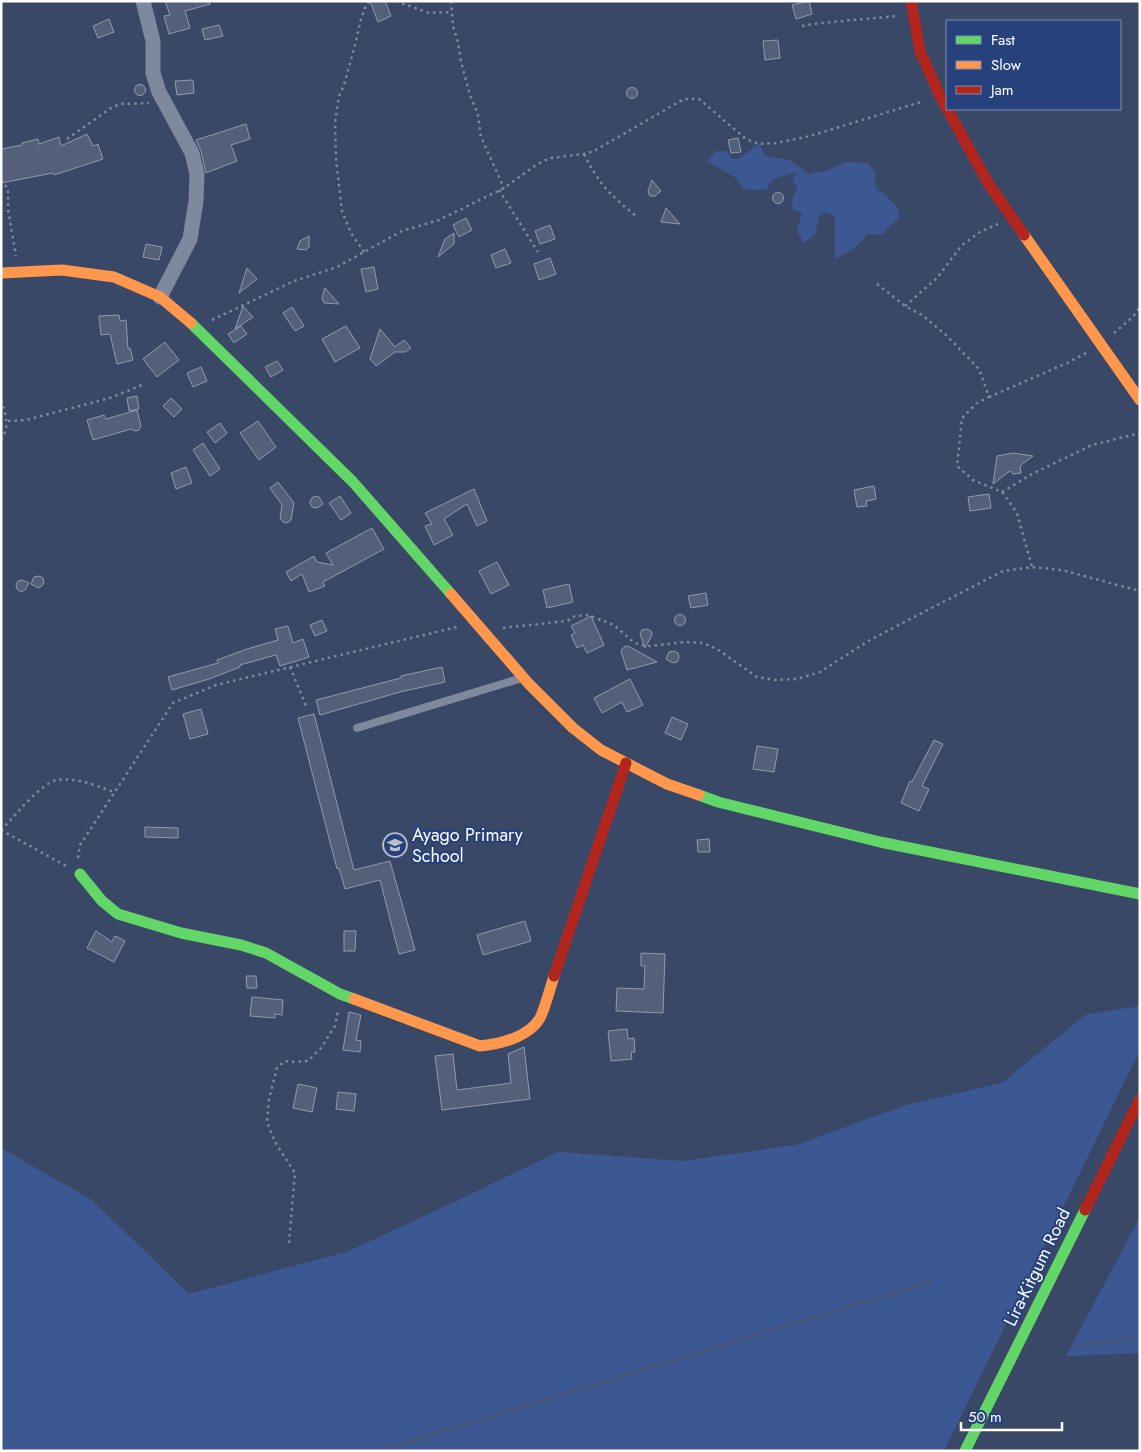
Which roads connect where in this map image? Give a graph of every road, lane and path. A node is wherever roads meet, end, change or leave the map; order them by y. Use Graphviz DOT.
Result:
graph roads {
  1 [pos="143,1"];
  2 [pos="370,1"];
  3 [pos="396,1"];
  4 [pos="451,1"];
  5 [pos="911,1"];
  6 [pos="452,12"];
  7 [pos="913,16"];
  8 [pos="802,26"];
  9 [pos="940,96"];
  10 [pos="164,102"];
  11 [pos="946,107"];
  12 [pos="948,110"];
  13 [pos="66,139"];
  14 [pos="584,154"];
  15 [pos="1,180"];
  16 [pos="504,188"];
  17 [pos="499,190"];
  18 [pos="636,216"];
  19 [pos="1013,218"];
  20 [pos="364,252"];
  21 [pos="538,252"];
  22 [pos="18,272"];
  23 [pos="1,274"];
  24 [pos="877,284"];
  25 [pos="160,297"];
  26 [pos="905,306"];
  27 [pos="1140,307"];
  28 [pos="196,327"];
  29 [pos="1101,344"];
  30 [pos="142,385"];
  31 [pos="989,396"];
  32 [pos="1,400"];
  33 [pos="1140,400"];
  34 [pos="8,421"];
  35 [pos="1140,433"];
  36 [pos="1,440"];
  37 [pos="1002,492"];
  38 [pos="1032,567"];
  39 [pos="1140,590"];
  40 [pos="476,623"];
  41 [pos="486,634"];
  42 [pos="290,667"];
  43 [pos="524,678"];
  44 [pos="306,706"];
  45 [pos="357,728"];
  46 [pos="626,763"];
  47 [pos="114,792"];
  48 [pos="1,830"];
  49 [pos="80,874"];
  50 [pos="1140,894"];
  51 [pos="340,994"];
  52 [pos="1140,1100"];
  53 [pos="289,1243"];
  54 [pos="965,1451"];
  1 -- 10 [label="street"];
  2 -- 20 [label="path"];
  3 -- 6 [label="path"];
  4 -- 6 [label="path"];
  5 -- 7 [label="street"];
  6 -- 16 [label="path"];
  7 -- 8 [label="path"];
  7 -- 9 [label="street"];
  9 -- 11 [label="street"];
  9 -- 14 [label="path"];
  10 -- 13 [label="path"];
  10 -- 25 [label="street"];
  12 -- 19 [label="street"];
  14 -- 16 [label="path"];
  14 -- 18 [label="path"];
  15 -- 22 [label="path"];
  16 -- 17 [label="path"];
  17 -- 20 [label="path"];
  17 -- 21 [label="path"];
  19 -- 26 [label="path"];
  19 -- 29 [label="street"];
  20 -- 28 [label="path"];
  22 -- 23 [label="street"];
  22 -- 25 [label="street"];
  24 -- 26 [label="path"];
  25 -- 28 [label="street"];
  26 -- 31 [label="path"];
  27 -- 29 [label="path"];
  28 -- 40 [label="street"];
  29 -- 31 [label="path"];
  29 -- 33 [label="street"];
  30 -- 34 [label="path"];
  31 -- 37 [label="path"];
  32 -- 34 [label="path"];
  34 -- 36 [label="path"];
  35 -- 37 [label="path"];
  37 -- 38 [label="path"];
  38 -- 39 [label="path"];
  38 -- 41 [label="path"];
  40 -- 41 [label="street"];
  40 -- 42 [label="path"];
  41 -- 43 [label="street"];
  42 -- 44 [label="path"];
  42 -- 47 [label="path"];
  43 -- 45 [label="lane"];
  43 -- 46 [label="street"];
  46 -- 50 [label="street"];
  46 -- 51 [label="street"];
  47 -- 48 [label="path"];
  47 -- 49 [label="path"];
  48 -- 49 [label="path"];
  49 -- 51 [label="street"];
  51 -- 53 [label="path"];
  52 -- 54 [label="street, Lira-Kitgum Road"];
}
